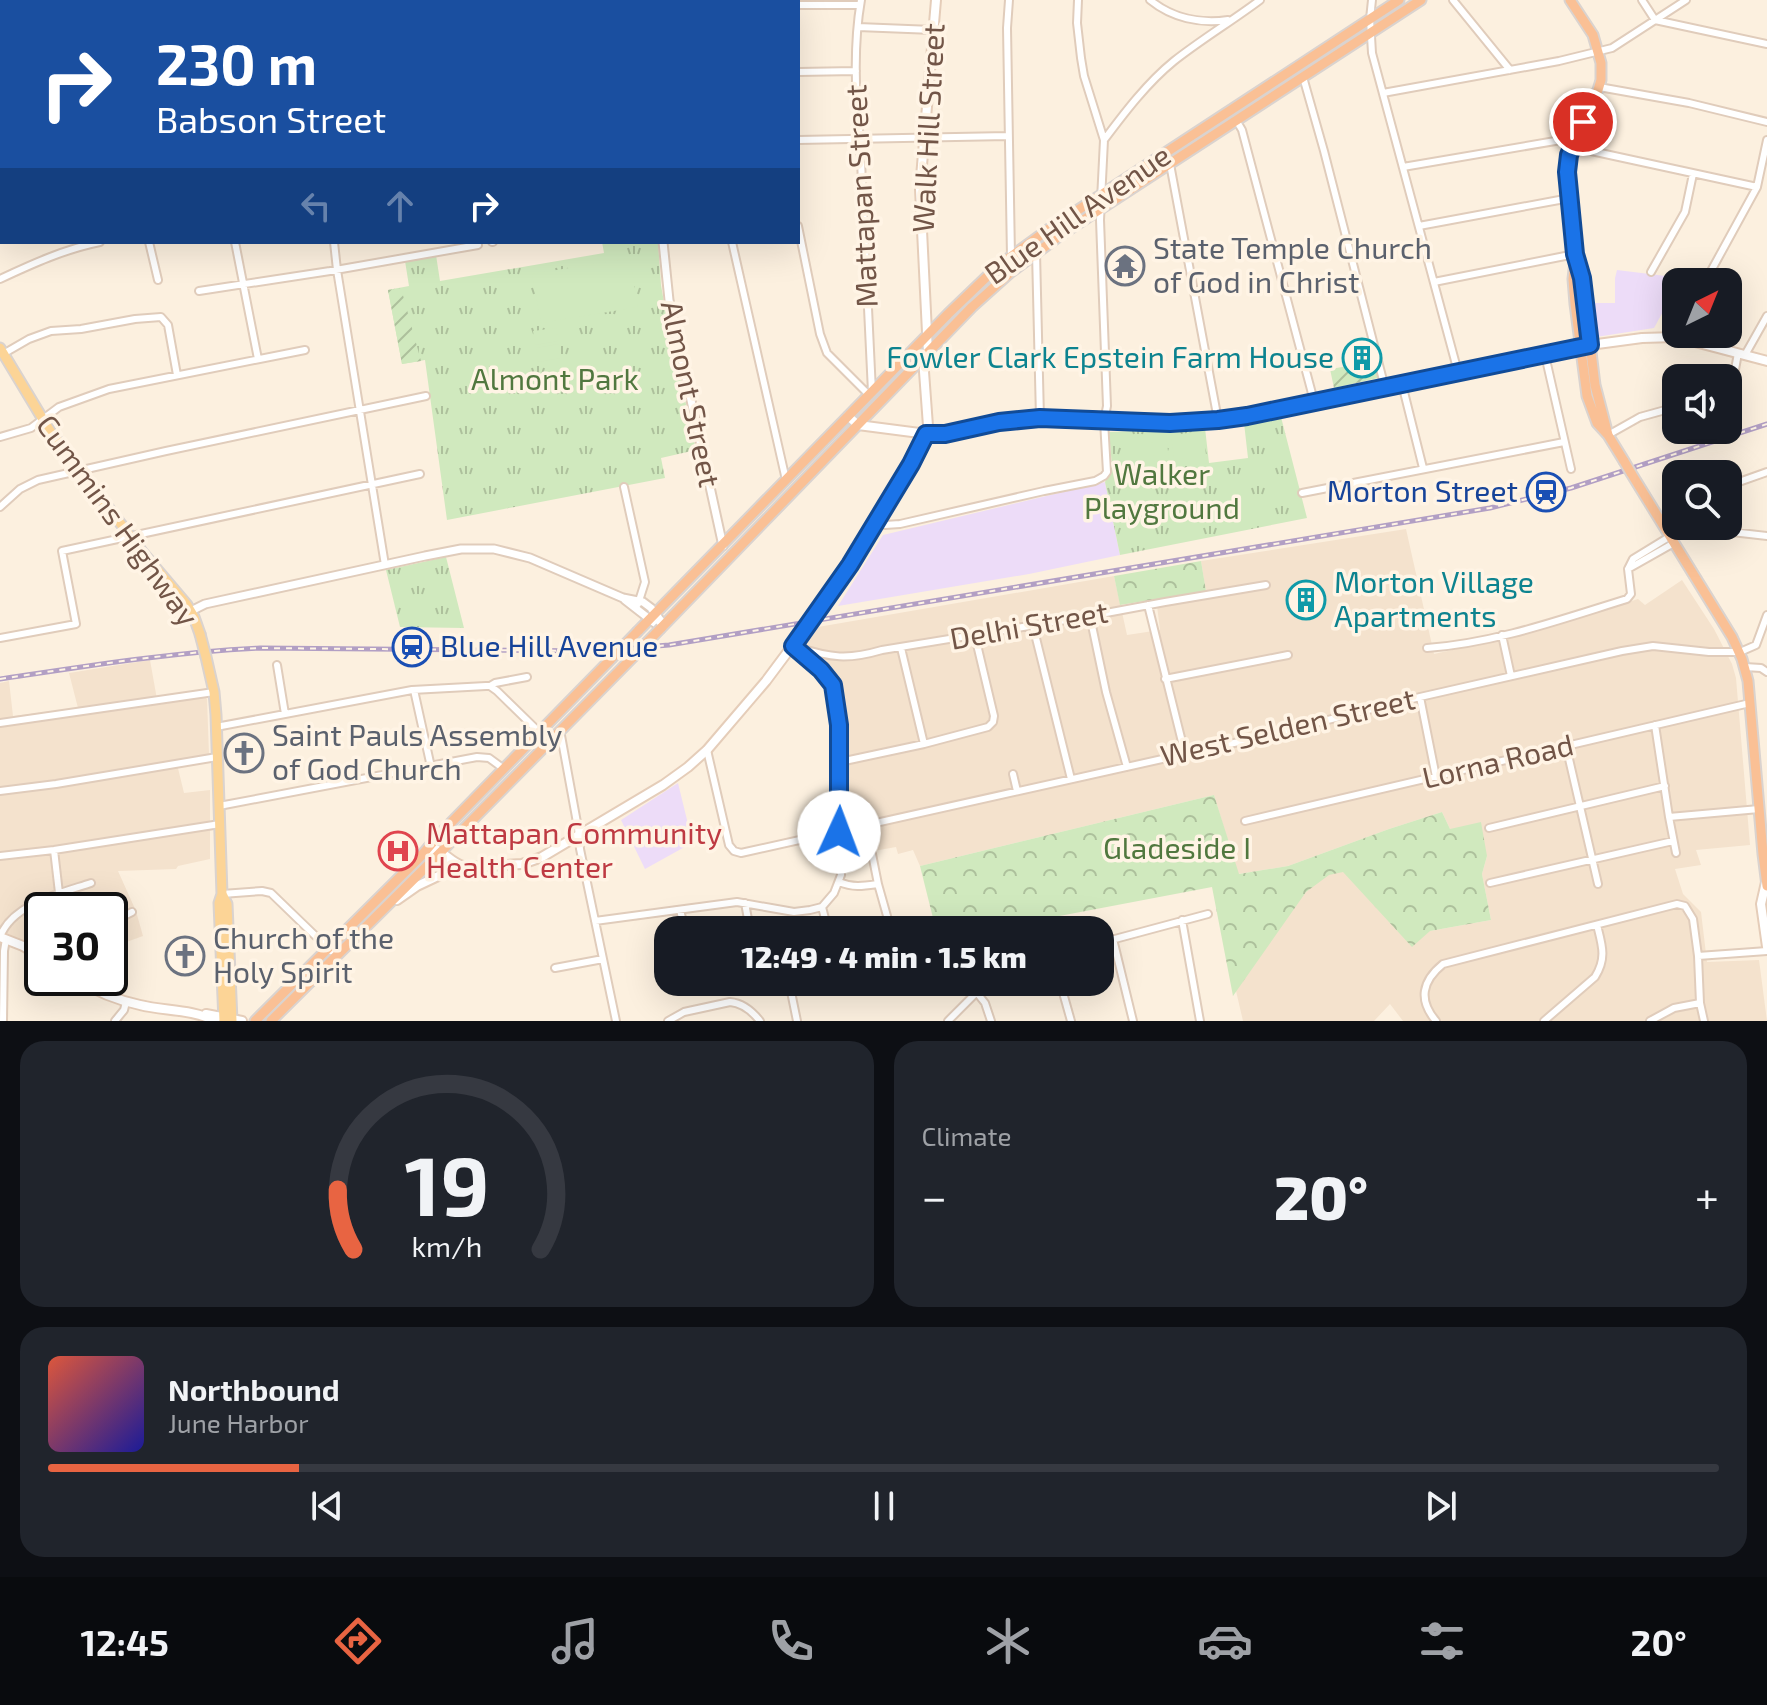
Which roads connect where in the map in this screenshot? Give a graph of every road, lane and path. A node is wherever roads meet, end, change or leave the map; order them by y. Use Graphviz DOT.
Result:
graph roads {
  1 [pos="936,0"];
  2 [pos="1009,0"];
  3 [pos="1078,0"];
  4 [pos="1150,0"];
  5 [pos="1244,0"];
  6 [pos="1260,0"];
  7 [pos="1372,0"];
  8 [pos="1399,0"];
  9 [pos="1421,0"];
  10 [pos="1453,0"];
  11 [pos="1570,0"];
  12 [pos="1642,0"];
  13 [pos="1686,0"];
  14 [pos="861,2"];
  15 [pos="800,5"];
  16 [pos="1249,9"];
  17 [pos="1370,19"];
  18 [pos="1231,20"];
  19 [pos="1655,20"];
  20 [pos="858,27"];
  21 [pos="933,30"];
  22 [pos="1370,34"];
  23 [pos="1767,44"];
  24 [pos="1599,51"];
  25 [pos="1510,70"];
  26 [pos="856,71"];
  27 [pos="800,72"];
  28 [pos="1303,77"];
  29 [pos="1599,87"];
  30 [pos="1383,93"];
  31 [pos="1231,110"];
  32 [pos="1237,121"];
  33 [pos="1767,122"];
  34 [pos="924,136"];
  35 [pos="1008,136"];
  36 [pos="800,140"];
  37 [pos="860,140"];
  38 [pos="1104,140"];
  39 [pos="1767,140"];
  40 [pos="1573,144"];
  41 [pos="1170,164"];
  42 [pos="1403,167"];
  43 [pos="1693,174"];
  44 [pos="1757,187"];
  45 [pos="1102,195"];
  46 [pos="1570,198"];
  47 [pos="1101,209"];
  48 [pos="1419,226"];
  49 [pos="800,236"];
  50 [pos="89,244"];
  51 [pos="149,244"];
  52 [pos="235,244"];
  53 [pos="334,244"];
  54 [pos="663,244"];
  55 [pos="732,244"];
  56 [pos="478,245"];
  57 [pos="1036,252"];
  58 [pos="1575,254"];
  59 [pos="1011,256"];
  60 [pos="1713,268"];
  61 [pos="337,270"];
  62 [pos="1651,272"];
  63 [pos="0,279"];
  64 [pos="158,280"];
  65 [pos="1434,282"];
  66 [pos="243,285"];
  67 [pos="199,291"];
  68 [pos="1767,316"];
  69 [pos="49,320"];
  70 [pos="51,331"];
  71 [pos="927,335"];
  72 [pos="1662,336"];
  73 [pos="1585,347"];
  74 [pos="1721,348"];
  75 [pos="305,350"];
  76 [pos="2,351"];
  77 [pos="1742,354"];
  78 [pos="926,355"];
  79 [pos="1545,355"];
  80 [pos="258,359"];
  81 [pos="1767,361"];
  82 [pos="1739,364"];
  83 [pos="5,366"];
  84 [pos="1458,372"];
  85 [pos="177,375"];
  86 [pos="1402,384"];
  87 [pos="1385,388"];
  88 [pos="870,394"];
  89 [pos="426,396"];
  90 [pos="1314,401"];
  91 [pos="360,411"];
  92 [pos="1662,411"];
  93 [pos="848,416"];
  94 [pos="1040,418"];
  95 [pos="42,420"];
  96 [pos="1218,420"];
  97 [pos="1104,421"];
  98 [pos="858,425"];
  99 [pos="926,434"];
  100 [pos="1608,435"];
  101 [pos="0,437"];
  102 [pos="1564,442"];
  103 [pos="1423,468"];
  104 [pos="1571,469"];
  105 [pos="79,470"];
  106 [pos="1767,472"];
  107 [pos="420,474"];
  108 [pos="786,481"];
  109 [pos="1742,481"];
  110 [pos="372,484"];
  111 [pos="624,487"];
  112 [pos="1302,493"];
  113 [pos="0,507"];
  114 [pos="876,521"];
  115 [pos="1662,524"];
  116 [pos="1742,533"];
  117 [pos="129,536"];
  118 [pos="1767,536"];
  119 [pos="1672,540"];
  120 [pos="723,546"];
  121 [pos="385,565"];
  122 [pos="1266,585"];
  123 [pos="638,605"];
  124 [pos="1148,605"];
  125 [pos="191,611"];
  126 [pos="1767,615"];
  127 [pos="653,616"];
  128 [pos="1090,616"];
  129 [pos="662,626"];
  130 [pos="1033,626"];
  131 [pos="1502,635"];
  132 [pos="975,636"];
  133 [pos="0,638"];
  134 [pos="793,646"];
  135 [pos="901,648"];
  136 [pos="1427,648"];
  137 [pos="1740,652"];
  138 [pos="1288,655"];
  139 [pos="277,665"];
  140 [pos="1745,667"];
  141 [pos="1767,672"];
  142 [pos="1511,676"];
  143 [pos="527,677"];
  144 [pos="1165,679"];
  145 [pos="490,686"];
  146 [pos="414,690"];
  147 [pos="214,692"];
  148 [pos="1420,697"];
  149 [pos="1750,703"];
  150 [pos="285,714"];
  151 [pos="0,723"];
  152 [pos="1655,725"];
  153 [pos="216,727"];
  154 [pos="560,730"];
  155 [pos="539,732"];
  156 [pos="924,744"];
  157 [pos="1566,746"];
  158 [pos="707,750"];
  159 [pos="1185,754"];
  160 [pos="217,757"];
  161 [pos="840,762"];
  162 [pos="431,767"];
  163 [pos="1127,767"];
  164 [pos="504,769"];
  165 [pos="1013,774"];
  166 [pos="1436,777"];
  167 [pos="1071,779"];
  168 [pos="1665,786"];
  169 [pos="0,791"];
  170 [pos="1017,791"];
  171 [pos="219,806"];
  172 [pos="1580,807"];
  173 [pos="1759,809"];
  174 [pos="1669,817"];
  175 [pos="1245,821"];
  176 [pos="220,824"];
  177 [pos="1489,828"];
  178 [pos="839,832"];
  179 [pos="578,835"];
  180 [pos="1673,841"];
  181 [pos="429,846"];
  182 [pos="54,850"];
  183 [pos="1676,853"];
  184 [pos="872,854"];
  185 [pos="439,855"];
  186 [pos="0,856"];
  187 [pos="1593,860"];
  188 [pos="464,866"];
  189 [pos="453,869"];
  190 [pos="404,873"];
  191 [pos="412,881"];
  192 [pos="1766,881"];
  193 [pos="839,882"];
  194 [pos="91,883"];
  195 [pos="1490,883"];
  196 [pos="878,884"];
  197 [pos="1598,884"];
  198 [pos="59,892"];
  199 [pos="62,892"];
  200 [pos="222,894"];
  201 [pos="745,903"];
  202 [pos="822,907"];
  203 [pos="24,909"];
  204 [pos="383,910"];
  205 [pos="680,910"];
  206 [pos="132,912"];
  207 [pos="128,914"];
  208 [pos="1208,914"];
  209 [pos="682,916"];
  210 [pos="747,916"];
  211 [pos="824,916"];
  212 [pos="886,916"];
  213 [pos="1182,920"];
  214 [pos="595,921"];
  215 [pos="1597,925"];
  216 [pos="2,938"];
  217 [pos="1114,939"];
  218 [pos="1114,943"];
  219 [pos="24,948"];
  220 [pos="329,949"];
  221 [pos="1767,949"];
  222 [pos="1698,956"];
  223 [pos="337,957"];
  224 [pos="603,959"];
  225 [pos="555,968"];
  226 [pos="110,996"];
  227 [pos="792,996"];
  228 [pos="974,996"];
  229 [pos="979,996"];
  230 [pos="1064,996"];
  231 [pos="126,1002"];
  232 [pos="1700,1003"];
  233 [pos="228,1020"];
  234 [pos="3,1021"];
  235 [pos="115,1021"];
  236 [pos="255,1021"];
  237 [pos="271,1021"];
  238 [pos="616,1021"];
  239 [pos="668,1021"];
  240 [pos="760,1021"];
  241 [pos="797,1021"];
  242 [pos="948,1021"];
  243 [pos="991,1021"];
  244 [pos="1071,1021"];
  245 [pos="1133,1021"];
  246 [pos="1200,1021"];
  247 [pos="1436,1021"];
  248 [pos="1544,1021"];
  249 [pos="1650,1021"];
  250 [pos="1704,1021"];
  1 -- 21 [label="main road, Walk Hill Street"];
  2 -- 35 [label="street"];
  3 -- 38 [label="street"];
  4 -- 18 [label="street"];
  5 -- 16 [label="street"];
  6 -- 16 [label="street"];
  7 -- 17 [label="street"];
  8 -- 17 [label="highway, Blue Hill Avenue"];
  9 -- 22 [label="highway, Blue Hill Avenue"];
  10 -- 25 [label="street"];
  11 -- 24 [label="highway"];
  12 -- 19 [label="street"];
  13 -- 19 [label="street"];
  14 -- 15 [label="street"];
  14 -- 20 [label="street, Mattapan Street"];
  16 -- 18 [label="street"];
  17 -- 22 [label="street"];
  17 -- 31 [label="highway, Blue Hill Avenue"];
  18 -- 38 [label="street"];
  19 -- 23 [label="street"];
  19 -- 24 [label="street"];
  20 -- 21 [label="street"];
  20 -- 26 [label="street, Mattapan Street"];
  21 -- 34 [label="main road, Walk Hill Street"];
  22 -- 28 [label="highway, Blue Hill Avenue"];
  22 -- 30 [label="street"];
  24 -- 25 [label="street"];
  24 -- 29 [label="highway"];
  25 -- 30 [label="street"];
  26 -- 27 [label="street"];
  26 -- 37 [label="street, Mattapan Street"];
  28 -- 32 [label="highway, Blue Hill Avenue"];
  28 -- 87 [label="street"];
  29 -- 33 [label="street"];
  29 -- 40 [label="highway"];
  30 -- 42 [label="street"];
  31 -- 32 [label="street"];
  31 -- 45 [label="highway, Blue Hill Avenue"];
  32 -- 41 [label="highway, Blue Hill Avenue"];
  32 -- 90 [label="street"];
  34 -- 35 [label="street"];
  34 -- 37 [label="street"];
  34 -- 71 [label="main road, Walk Hill Street"];
  35 -- 59 [label="street"];
  36 -- 37 [label="street"];
  37 -- 88 [label="street, Mattapan Street"];
  38 -- 45 [label="street"];
  39 -- 44 [label="street"];
  40 -- 42 [label="street"];
  40 -- 43 [label="street"];
  40 -- 46 [label="highway"];
  41 -- 47 [label="highway, Blue Hill Avenue"];
  41 -- 96 [label="street"];
  42 -- 48 [label="street"];
  43 -- 44 [label="street"];
  43 -- 62 [label="street"];
  44 -- 60 [label="street"];
  45 -- 47 [label="street"];
  45 -- 59 [label="highway, Blue Hill Avenue"];
  46 -- 48 [label="street"];
  46 -- 58 [label="highway"];
  47 -- 57 [label="highway, Blue Hill Avenue"];
  47 -- 97 [label="street"];
  48 -- 65 [label="street"];
  49 -- 88 [label="street"];
  50 -- 63 [label="street"];
  51 -- 64 [label="street"];
  52 -- 66 [label="street"];
  53 -- 61 [label="street"];
  54 -- 120 [label="street, Almont Street"];
  55 -- 108 [label="street"];
  56 -- 61 [label="street"];
  57 -- 78 [label="highway, Blue Hill Avenue"];
  57 -- 94 [label="street"];
  58 -- 65 [label="street"];
  58 -- 73 [label="highway"];
  59 -- 71 [label="highway, Blue Hill Avenue"];
  61 -- 66 [label="street"];
  61 -- 91 [label="street"];
  65 -- 84 [label="street"];
  66 -- 67 [label="street"];
  66 -- 80 [label="street"];
  68 -- 77 [label="street"];
  69 -- 70 [label="street"];
  70 -- 76 [label="street"];
  70 -- 85 [label="street"];
  71 -- 78 [label="main road, Walk Hill Street"];
  71 -- 88 [label="highway, Blue Hill Avenue"];
  72 -- 73 [label="main road"];
  73 -- 79 [label="main road"];
  73 -- 100 [label="highway"];
  74 -- 77 [label="main road"];
  75 -- 80 [label="street"];
  76 -- 83 [label="main road, Cummins Highway"];
  77 -- 81 [label="main road"];
  77 -- 82 [label="street"];
  78 -- 98 [label="highway, Blue Hill Avenue"];
  78 -- 99 [label="main road, Walk Hill Street"];
  79 -- 84 [label="main road"];
  79 -- 102 [label="street"];
  80 -- 85 [label="street"];
  83 -- 95 [label="main road, Cummins Highway"];
  84 -- 86 [label="main road"];
  85 -- 95 [label="street"];
  86 -- 87 [label="main road"];
  86 -- 103 [label="street"];
  87 -- 90 [label="main road"];
  88 -- 93 [label="highway, Blue Hill Avenue"];
  89 -- 91 [label="street"];
  90 -- 96 [label="main road"];
  91 -- 105 [label="street"];
  91 -- 110 [label="street"];
  92 -- 100 [label="street"];
  93 -- 98 [label="main road"];
  93 -- 108 [label="highway, Blue Hill Avenue"];
  94 -- 97 [label="main road"];
  94 -- 99 [label="main road"];
  95 -- 101 [label="street"];
  95 -- 105 [label="main road, Cummins Highway"];
  96 -- 97 [label="main road"];
  97 -- 114 [label="street"];
  98 -- 99 [label="main road"];
  98 -- 129 [label="highway, Blue Hill Avenue"];
  99 -- 114 [label="main road, Blue Hill Avenue"];
  100 -- 115 [label="highway, bridge"];
  102 -- 103 [label="street"];
  102 -- 104 [label="street"];
  103 -- 112 [label="street"];
  105 -- 113 [label="street"];
  105 -- 117 [label="main road, Cummins Highway"];
  106 -- 109 [label="street"];
  107 -- 110 [label="street"];
  108 -- 120 [label="highway, Blue Hill Avenue"];
  110 -- 117 [label="street"];
  110 -- 121 [label="street"];
  111 -- 123 [label="street"];
  114 -- 134 [label="main road, Blue Hill Avenue, bridge"];
  116 -- 118 [label="street"];
  117 -- 125 [label="main road, Cummins Highway"];
  117 -- 133 [label="street"];
  119 -- 131 [label="street"];
  119 -- 137 [label="highway"];
  120 -- 127 [label="highway, Blue Hill Avenue"];
  121 -- 123 [label="street"];
  121 -- 125 [label="street"];
  122 -- 124 [label="street, Delhi Street"];
  123 -- 127 [label="street"];
  124 -- 128 [label="street, Delhi Street"];
  124 -- 144 [label="street"];
  125 -- 147 [label="main road, Cummins Highway, bridge"];
  126 -- 137 [label="street"];
  127 -- 129 [label="street"];
  127 -- 155 [label="highway, Blue Hill Avenue, bridge"];
  128 -- 130 [label="street, Delhi Street"];
  128 -- 163 [label="street"];
  129 -- 154 [label="highway, Blue Hill Avenue, bridge"];
  130 -- 132 [label="street, Delhi Street"];
  130 -- 167 [label="street"];
  131 -- 136 [label="street"];
  131 -- 142 [label="street"];
  132 -- 135 [label="street, Delhi Street"];
  132 -- 156 [label="street"];
  134 -- 135 [label="street, Delhi Street"];
  134 -- 158 [label="main road, Blue Hill Avenue"];
  134 -- 161 [label="street"];
  135 -- 156 [label="street"];
  137 -- 140 [label="highway"];
  137 -- 142 [label="street, West Selden Street"];
  138 -- 144 [label="street"];
  139 -- 150 [label="street"];
  140 -- 141 [label="street"];
  140 -- 149 [label="highway"];
  142 -- 148 [label="street, West Selden Street"];
  143 -- 145 [label="street"];
  144 -- 159 [label="street"];
  145 -- 146 [label="street"];
  145 -- 155 [label="street"];
  146 -- 150 [label="street"];
  146 -- 162 [label="street"];
  147 -- 151 [label="street"];
  147 -- 153 [label="main road, Cummins Highway"];
  148 -- 159 [label="street, West Selden Street"];
  148 -- 166 [label="street"];
  149 -- 152 [label="street, Lorna Road"];
  149 -- 173 [label="highway"];
  150 -- 153 [label="street"];
  152 -- 157 [label="street, Lorna Road"];
  152 -- 168 [label="street"];
  153 -- 160 [label="main road, Cummins Highway"];
  154 -- 179 [label="street"];
  154 -- 185 [label="highway, Blue Hill Avenue"];
  155 -- 164 [label="highway, Blue Hill Avenue"];
  156 -- 161 [label="street"];
  157 -- 166 [label="street, Lorna Road"];
  157 -- 172 [label="street"];
  158 -- 178 [label="street, West Selden Street"];
  158 -- 179 [label="main road, Blue Hill Avenue"];
  159 -- 163 [label="street, West Selden Street"];
  160 -- 169 [label="street"];
  160 -- 171 [label="main road, Cummins Highway"];
  161 -- 178 [label="street"];
  162 -- 164 [label="street"];
  162 -- 171 [label="street"];
  163 -- 167 [label="street, West Selden Street"];
  164 -- 181 [label="highway, Blue Hill Avenue"];
  165 -- 170 [label="street"];
  166 -- 175 [label="street, Lorna Road"];
  167 -- 170 [label="street, West Selden Street"];
  168 -- 172 [label="street"];
  168 -- 174 [label="street"];
  170 -- 178 [label="street, West Selden Street"];
  171 -- 176 [label="main road, Cummins Highway"];
  172 -- 177 [label="street"];
  172 -- 187 [label="street"];
  173 -- 174 [label="street"];
  173 -- 192 [label="highway"];
  174 -- 180 [label="street"];
  176 -- 182 [label="street"];
  176 -- 200 [label="main road, Cummins Highway"];
  178 -- 193 [label="street"];
  179 -- 188 [label="main road, Blue Hill Avenue"];
  179 -- 214 [label="street"];
  180 -- 183 [label="street"];
  180 -- 187 [label="street"];
  181 -- 185 [label="main road"];
  181 -- 190 [label="highway, Blue Hill Avenue"];
  182 -- 186 [label="street"];
  182 -- 198 [label="street"];
  184 -- 196 [label="street"];
  185 -- 188 [label="main road"];
  185 -- 189 [label="main road"];
  185 -- 191 [label="highway, Blue Hill Avenue"];
  187 -- 195 [label="street"];
  187 -- 197 [label="street"];
  188 -- 189 [label="main road, Blue Hill Avenue"];
  189 -- 204 [label="main road, Blue Hill Avenue"];
  190 -- 191 [label="highway"];
  190 -- 220 [label="highway, Blue Hill Avenue"];
  191 -- 204 [label="highway, Blue Hill Avenue"];
  192 -- 221 [label="main road"];
  193 -- 196 [label="street"];
  193 -- 202 [label="street"];
  194 -- 199 [label="street"];
  196 -- 212 [label="street"];
  200 -- 220 [label="street"];
  200 -- 233 [label="main road, Cummins Highway"];
  201 -- 202 [label="street"];
  201 -- 205 [label="street"];
  201 -- 210 [label="street"];
  202 -- 211 [label="street"];
  203 -- 216 [label="street"];
  204 -- 223 [label="highway, Blue Hill Avenue"];
  205 -- 209 [label="street"];
  205 -- 214 [label="street"];
  206 -- 207 [label="street"];
  208 -- 213 [label="street"];
  213 -- 217 [label="street"];
  213 -- 246 [label="street"];
  214 -- 224 [label="street"];
  215 -- 222 [label="street"];
  215 -- 247 [label="street"];
  215 -- 248 [label="street"];
  216 -- 219 [label="main road"];
  216 -- 234 [label="street"];
  218 -- 245 [label="street"];
  220 -- 223 [label="street"];
  220 -- 236 [label="highway, Blue Hill Avenue"];
  221 -- 222 [label="street"];
  222 -- 232 [label="street"];
  223 -- 237 [label="highway, Blue Hill Avenue"];
  224 -- 225 [label="street"];
  224 -- 238 [label="street"];
  226 -- 231 [label="main road"];
  227 -- 241 [label="street"];
  228 -- 242 [label="street"];
  229 -- 243 [label="street"];
  230 -- 244 [label="street"];
  231 -- 233 [label="main road"];
  231 -- 235 [label="street"];
  232 -- 249 [label="street"];
  232 -- 250 [label="street"];
  239 -- 240 [label="street"];
}
